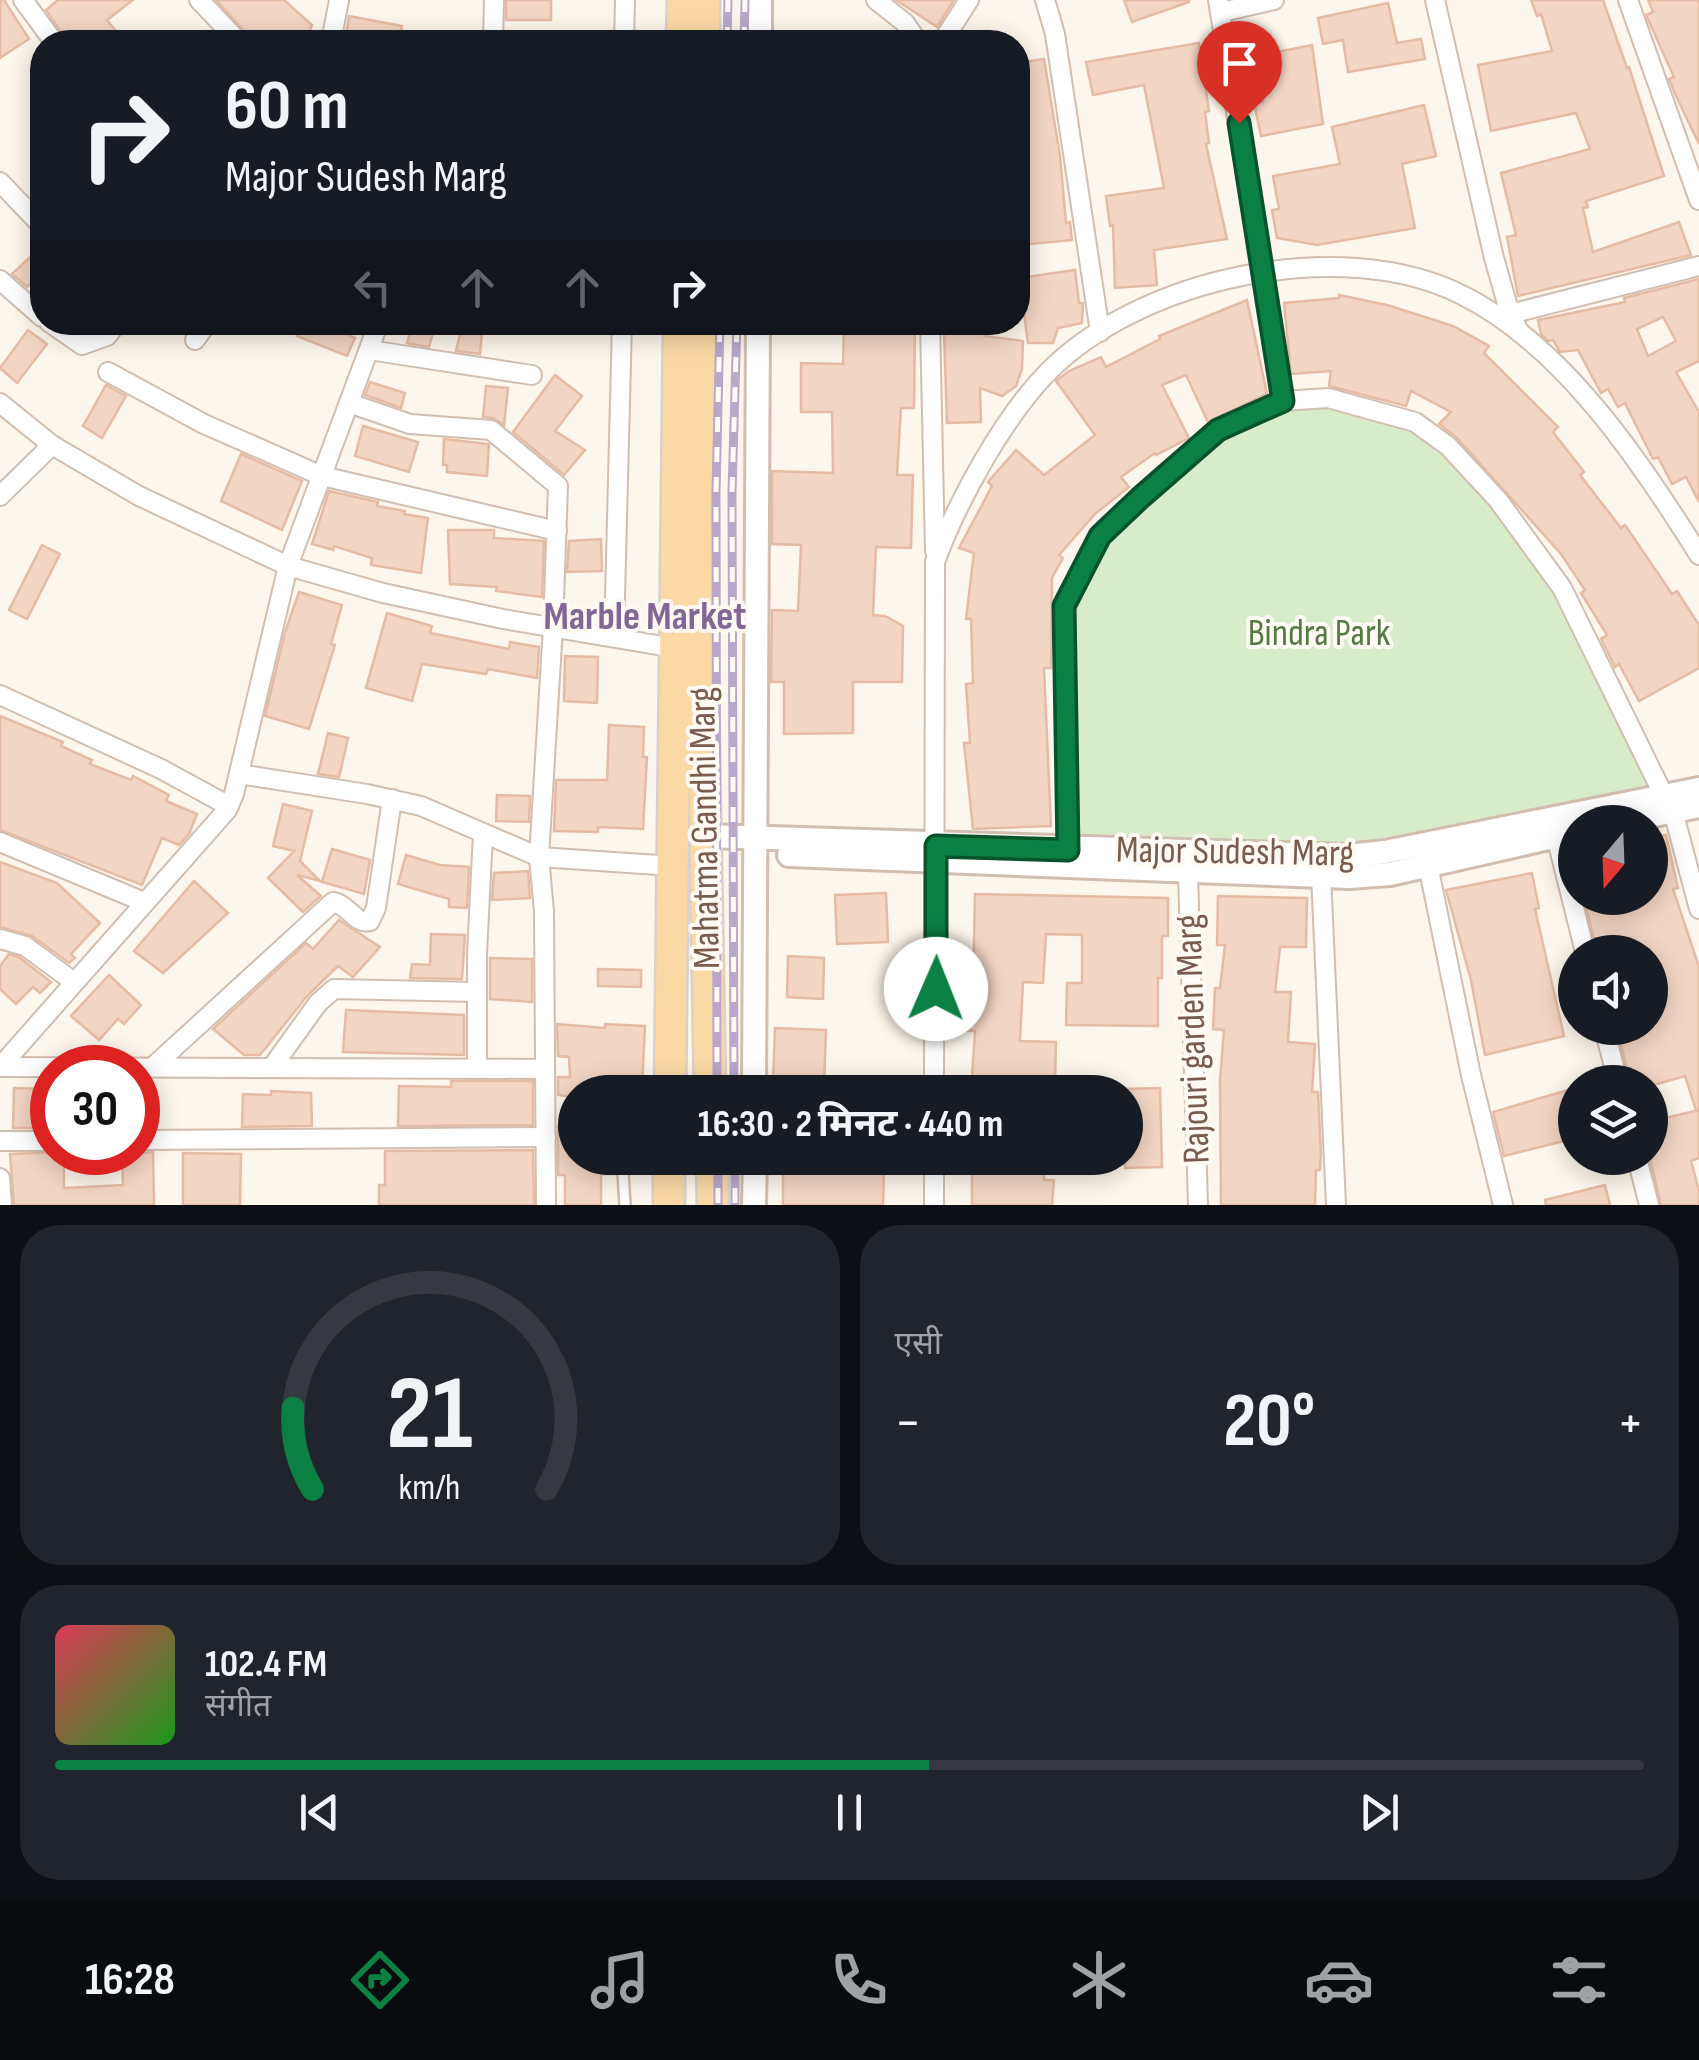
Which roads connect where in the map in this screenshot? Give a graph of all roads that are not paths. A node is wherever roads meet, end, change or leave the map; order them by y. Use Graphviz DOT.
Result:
graph roads {
  1 [pos="23,0"];
  2 [pos="200,0"];
  3 [pos="338,0"];
  4 [pos="494,0"];
  5 [pos="624,0"];
  6 [pos="683,0"];
  7 [pos="704,0"];
  8 [pos="760,0"];
  9 [pos="876,0"];
  10 [pos="969,0"];
  11 [pos="1045,0"];
  12 [pos="1274,0"];
  13 [pos="1435,0"];
  14 [pos="1628,0"];
  15 [pos="1220,6"];
  16 [pos="45,30"];
  17 [pos="228,30"];
  18 [pos="333,30"];
  19 [pos="493,30"];
  20 [pos="624,30"];
  21 [pos="682,30"];
  22 [pos="704,30"];
  23 [pos="760,30"];
  24 [pos="911,30"];
  25 [pos="950,30"];
  26 [pos="0,182"];
  27 [pos="1699,200"];
  28 [pos="30,213"];
  29 [pos="1699,266"];
  30 [pos="1263,271"];
  31 [pos="0,280"];
  32 [pos="30,306"];
  33 [pos="1510,314"];
  34 [pos="1100,332"];
  35 [pos="1520,333"];
  36 [pos="68,335"];
  37 [pos="108,335"];
  38 [pos="199,335"];
  39 [pos="374,335"];
  40 [pos="622,335"];
  41 [pos="679,335"];
  42 [pos="703,335"];
  43 [pos="758,335"];
  44 [pos="930,335"];
  45 [pos="195,340"];
  46 [pos="369,350"];
  47 [pos="108,372"];
  48 [pos="532,375"];
  49 [pos="1283,401"];
  50 [pos="0,402"];
  51 [pos="349,402"];
  52 [pos="52,445"];
  53 [pos="322,476"];
  54 [pos="0,496"];
  55 [pos="556,531"];
  56 [pos="1699,554"];
  57 [pos="935,562"];
  58 [pos="288,566"];
  59 [pos="554,627"];
  60 [pos="614,636"];
  61 [pos="675,648"];
  62 [pos="0,696"];
  63 [pos="239,774"];
  64 [pos="1699,789"];
  65 [pos="392,799"];
  66 [pos="1668,803"];
  67 [pos="1663,805"];
  68 [pos="228,806"];
  69 [pos="1699,806"];
  70 [pos="483,833"];
  71 [pos="1558,836"];
  72 [pos="0,842"];
  73 [pos="705,844"];
  74 [pos="754,846"];
  75 [pos="1068,850"];
  76 [pos="936,854"];
  77 [pos="538,857"];
  78 [pos="1368,865"];
  79 [pos="1428,865"];
  80 [pos="673,866"];
  81 [pos="1188,873"];
  82 [pos="1321,875"];
  83 [pos="144,902"];
  84 [pos="1699,910"];
  85 [pos="0,938"];
  86 [pos="74,982"];
  87 [pos="477,992"];
  88 [pos="160,1060"];
  89 [pos="160,1065"];
  90 [pos="30,1067"];
  91 [pos="272,1067"];
  92 [pos="477,1069"];
  93 [pos="544,1069"];
  94 [pos="670,1075"];
  95 [pos="710,1075"];
  96 [pos="754,1075"];
  97 [pos="934,1075"];
  98 [pos="546,1137"];
  99 [pos="30,1140"];
  100 [pos="160,1140"];
  101 [pos="0,1141"];
  102 [pos="623,1175"];
  103 [pos="669,1175"];
  104 [pos="712,1175"];
  105 [pos="754,1175"];
  106 [pos="934,1175"];
  107 [pos="1641,1175"];
  108 [pos="0,1178"];
  109 [pos="2,1205"];
  110 [pos="546,1205"];
  111 [pos="626,1205"];
  112 [pos="669,1205"];
  113 [pos="713,1205"];
  114 [pos="754,1205"];
  115 [pos="934,1205"];
  116 [pos="1198,1205"];
  117 [pos="1336,1205"];
  118 [pos="1503,1205"];
  119 [pos="1649,1205"];
  1 -- 16 [label="street"];
  2 -- 17 [label="street"];
  3 -- 18 [label="street"];
  4 -- 19 [label="street"];
  5 -- 20 [label="street"];
  6 -- 21 [label="main road"];
  7 -- 22 [label="main road"];
  8 -- 23 [label="street"];
  9 -- 24 [label="street"];
  10 -- 25 [label="street"];
  11 -- 34 [label="street"];
  12 -- 15 [label="street"];
  13 -- 33 [label="street"];
  14 -- 27 [label="street"];
  15 -- 30 [label="street"];
  26 -- 28 [label="street"];
  29 -- 33 [label="street"];
  30 -- 34 [label="street"];
  30 -- 35 [label="street"];
  30 -- 49 [label="street"];
  31 -- 32 [label="street"];
  33 -- 35 [label="street"];
  34 -- 57 [label="street"];
  35 -- 56 [label="street"];
  36 -- 37 [label="street"];
  38 -- 45 [label="street"];
  39 -- 46 [label="street"];
  40 -- 60 [label="street"];
  41 -- 61 [label="main road, Mahatma Gandhi Marg"];
  42 -- 73 [label="main road, Mahatma Gandhi Marg"];
  43 -- 74 [label="street"];
  44 -- 57 [label="street"];
  46 -- 48 [label="street"];
  46 -- 51 [label="street"];
  47 -- 53 [label="street"];
  49 -- 66 [label="street"];
  49 -- 75 [label="street"];
  50 -- 52 [label="street"];
  51 -- 53 [label="street"];
  51 -- 55 [label="street"];
  52 -- 54 [label="street"];
  52 -- 58 [label="street"];
  53 -- 55 [label="street"];
  53 -- 58 [label="street"];
  55 -- 59 [label="street"];
  57 -- 76 [label="street"];
  58 -- 59 [label="street"];
  58 -- 63 [label="street"];
  59 -- 60 [label="street"];
  59 -- 77 [label="street"];
  60 -- 61 [label="street"];
  61 -- 80 [label="main road, Mahatma Gandhi Marg"];
  62 -- 68 [label="street"];
  63 -- 65 [label="street"];
  63 -- 68 [label="street"];
  64 -- 66 [label="street, Major Sudesh Marg"];
  65 -- 70 [label="street"];
  65 -- 88 [label="street"];
  66 -- 67 [label="street, Major Sudesh Marg"];
  66 -- 69 [label="street, Major Sudesh Marg"];
  66 -- 78 [label="street, Major Sudesh Marg"];
  66 -- 84 [label="street"];
  68 -- 83 [label="street"];
  70 -- 77 [label="street"];
  70 -- 87 [label="street"];
  71 -- 79 [label="street, Major Sudesh Marg"];
  72 -- 83 [label="street"];
  73 -- 74 [label="street, Major Sudesh Marg"];
  73 -- 95 [label="main road, Mahatma Gandhi Marg"];
  74 -- 76 [label="street, Major Sudesh Marg"];
  74 -- 96 [label="street"];
  75 -- 76 [label="street, Major Sudesh Marg"];
  75 -- 78 [label="street, Major Sudesh Marg"];
  76 -- 81 [label="street, Major Sudesh Marg"];
  76 -- 97 [label="street"];
  77 -- 80 [label="street"];
  77 -- 93 [label="street"];
  78 -- 79 [label="street, Major Sudesh Marg"];
  78 -- 82 [label="street, Major Sudesh Marg"];
  79 -- 118 [label="street"];
  80 -- 94 [label="main road, Mahatma Gandhi Marg"];
  81 -- 82 [label="street, Major Sudesh Marg"];
  81 -- 116 [label="street, Rajouri garden Marg"];
  82 -- 117 [label="street"];
  83 -- 86 [label="street"];
  85 -- 86 [label="street"];
  86 -- 90 [label="street"];
  87 -- 91 [label="street"];
  87 -- 92 [label="street"];
  89 -- 91 [label="street"];
  91 -- 92 [label="street"];
  92 -- 93 [label="street"];
  93 -- 98 [label="street"];
  98 -- 100 [label="street"];
  98 -- 110 [label="street"];
  99 -- 101 [label="street"];
  102 -- 111 [label="lane"];
  103 -- 112 [label="main road"];
  104 -- 113 [label="main road"];
  105 -- 114 [label="street"];
  106 -- 115 [label="street"];
  107 -- 119 [label="street"];
  108 -- 109 [label="street"];
}
